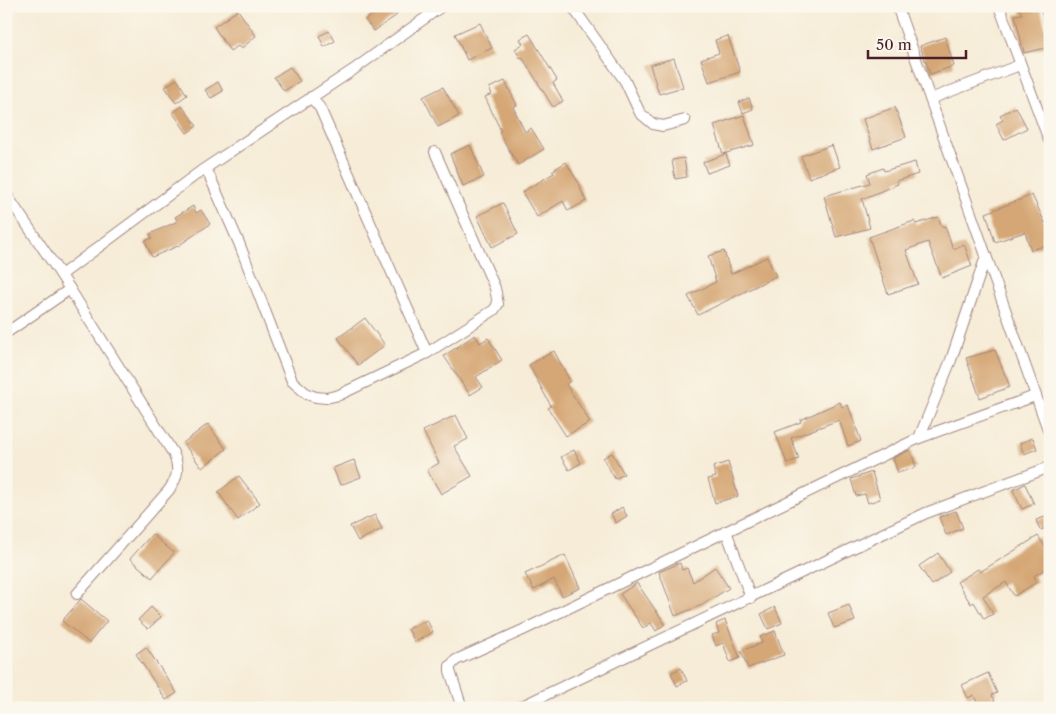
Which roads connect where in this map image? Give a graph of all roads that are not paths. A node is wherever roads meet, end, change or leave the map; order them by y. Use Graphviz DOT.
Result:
graph roads {
  1 [pos="442,6"];
  2 [pos="572,6"];
  3 [pos="896,6"];
  4 [pos="999,6"];
  5 [pos="1020,65"];
  6 [pos="311,98"];
  7 [pos="930,99"];
  8 [pos="685,120"];
  9 [pos="1050,143"];
  10 [pos="436,152"];
  11 [pos="206,168"];
  12 [pos="6,194"];
  13 [pos="986,256"];
  14 [pos="61,275"];
  15 [pos="70,289"];
  16 [pos="6,333"];
  17 [pos="427,352"];
  18 [pos="1035,396"];
  19 [pos="1050,435"];
  20 [pos="920,438"];
  21 [pos="1050,467"];
  22 [pos="726,531"];
  23 [pos="77,594"];
  24 [pos="752,598"];
  25 [pos="462,708"];
  26 [pos="518,708"];
  1 -- 6 [label="street"];
  2 -- 8 [label="street"];
  3 -- 7 [label="street"];
  4 -- 5 [label="street"];
  5 -- 7 [label="street"];
  5 -- 9 [label="street"];
  6 -- 11 [label="street"];
  6 -- 17 [label="street"];
  7 -- 13 [label="street"];
  10 -- 17 [label="street"];
  11 -- 14 [label="street"];
  11 -- 17 [label="street"];
  12 -- 14 [label="street"];
  13 -- 18 [label="street"];
  13 -- 20 [label="street"];
  14 -- 15 [label="street"];
  15 -- 16 [label="street"];
  15 -- 23 [label="street"];
  18 -- 19 [label="street"];
  18 -- 20 [label="street"];
  20 -- 22 [label="street"];
  21 -- 24 [label="street"];
  22 -- 24 [label="street"];
  22 -- 25 [label="street"];
  24 -- 26 [label="street"];
}
